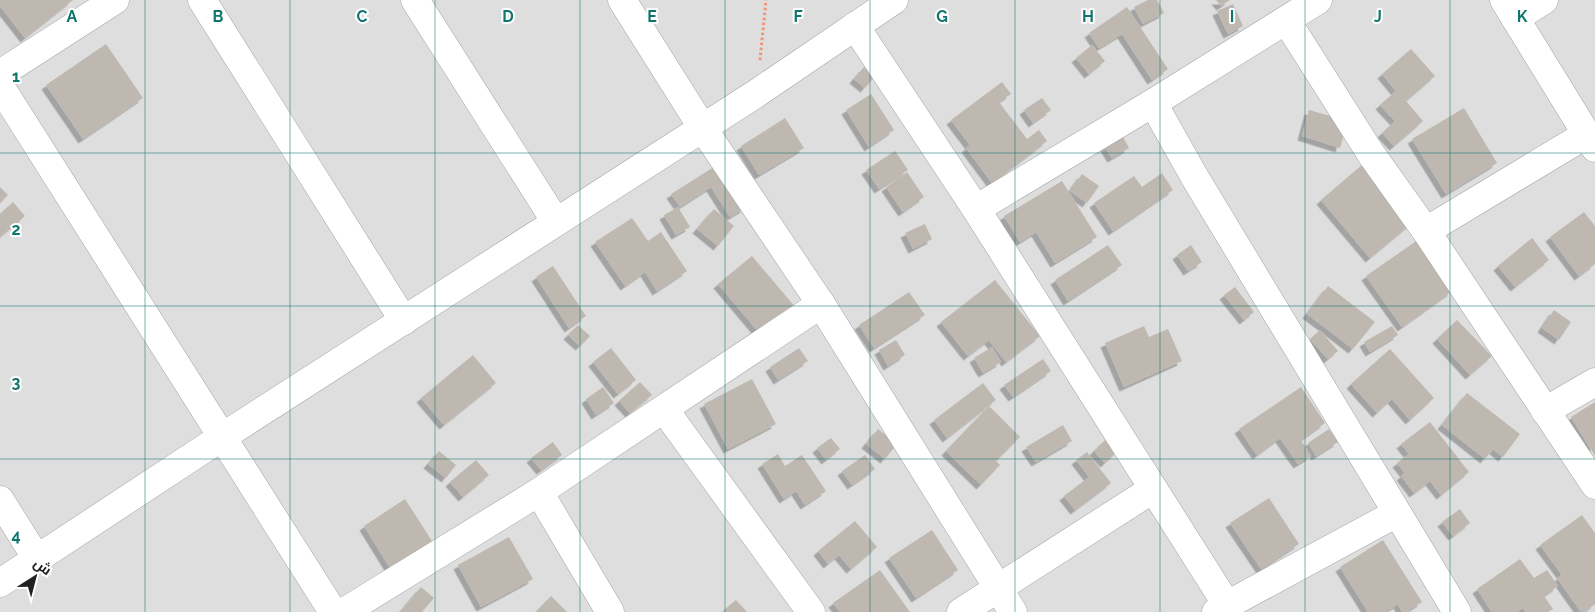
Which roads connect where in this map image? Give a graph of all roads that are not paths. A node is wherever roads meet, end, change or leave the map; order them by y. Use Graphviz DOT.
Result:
graph roads {
  1 [pos="115,0"];
  2 [pos="202,0"];
  3 [pos="415,0"];
  4 [pos="622,0"];
  5 [pos="1318,0"];
  6 [pos="1544,0"];
  7 [pos="1510,9"];
  8 [pos="871,10"];
  9 [pos="1286,20"];
  10 [pos="0,74"];
  11 [pos="0,86"];
  12 [pos="1154,103"];
  13 [pos="702,127"];
  14 [pos="1591,141"];
  15 [pos="976,209"];
  16 [pos="556,222"];
  17 [pos="1426,231"];
  18 [pos="821,304"];
  19 [pos="404,321"];
  20 [pos="1595,382"];
  21 [pos="664,409"];
  22 [pos="1545,411"];
  23 [pos="222,437"];
  24 [pos="1595,485"];
  25 [pos="1153,489"];
  26 [pos="538,492"];
  27 [pos="0,500"];
  28 [pos="1397,513"];
  29 [pos="37,559"];
  30 [pos="0,583"];
  31 [pos="998,588"];
  32 [pos="1222,608"];
  33 [pos="333,612"];
  34 [pos="344,612"];
  35 [pos="610,612"];
  36 [pos="811,612"];
  37 [pos="961,612"];
  38 [pos="1013,612"];
  39 [pos="1457,612"];
  1 -- 10 [label="street"];
  2 -- 19 [label="street"];
  3 -- 16 [label="street"];
  4 -- 13 [label="street"];
  5 -- 9 [label="street"];
  6 -- 7 [label="street"];
  7 -- 14 [label="street"];
  8 -- 13 [label="street"];
  8 -- 15 [label="street"];
  9 -- 12 [label="street"];
  9 -- 17 [label="street"];
  11 -- 23 [label="street"];
  12 -- 15 [label="street"];
  12 -- 28 [label="street"];
  13 -- 16 [label="street"];
  13 -- 18 [label="street"];
  14 -- 17 [label="street"];
  15 -- 25 [label="street"];
  16 -- 19 [label="street"];
  17 -- 22 [label="street"];
  18 -- 21 [label="street"];
  18 -- 31 [label="street"];
  19 -- 23 [label="street"];
  20 -- 22 [label="street"];
  21 -- 26 [label="street"];
  21 -- 36 [label="street"];
  22 -- 24 [label="street"];
  23 -- 29 [label="street"];
  23 -- 33 [label="street"];
  25 -- 31 [label="street"];
  25 -- 32 [label="street"];
  26 -- 34 [label="street"];
  26 -- 35 [label="street"];
  27 -- 29 [label="street"];
  28 -- 32 [label="street"];
  28 -- 39 [label="street"];
  29 -- 30 [label="street"];
  31 -- 37 [label="street"];
  31 -- 38 [label="street"];
}
